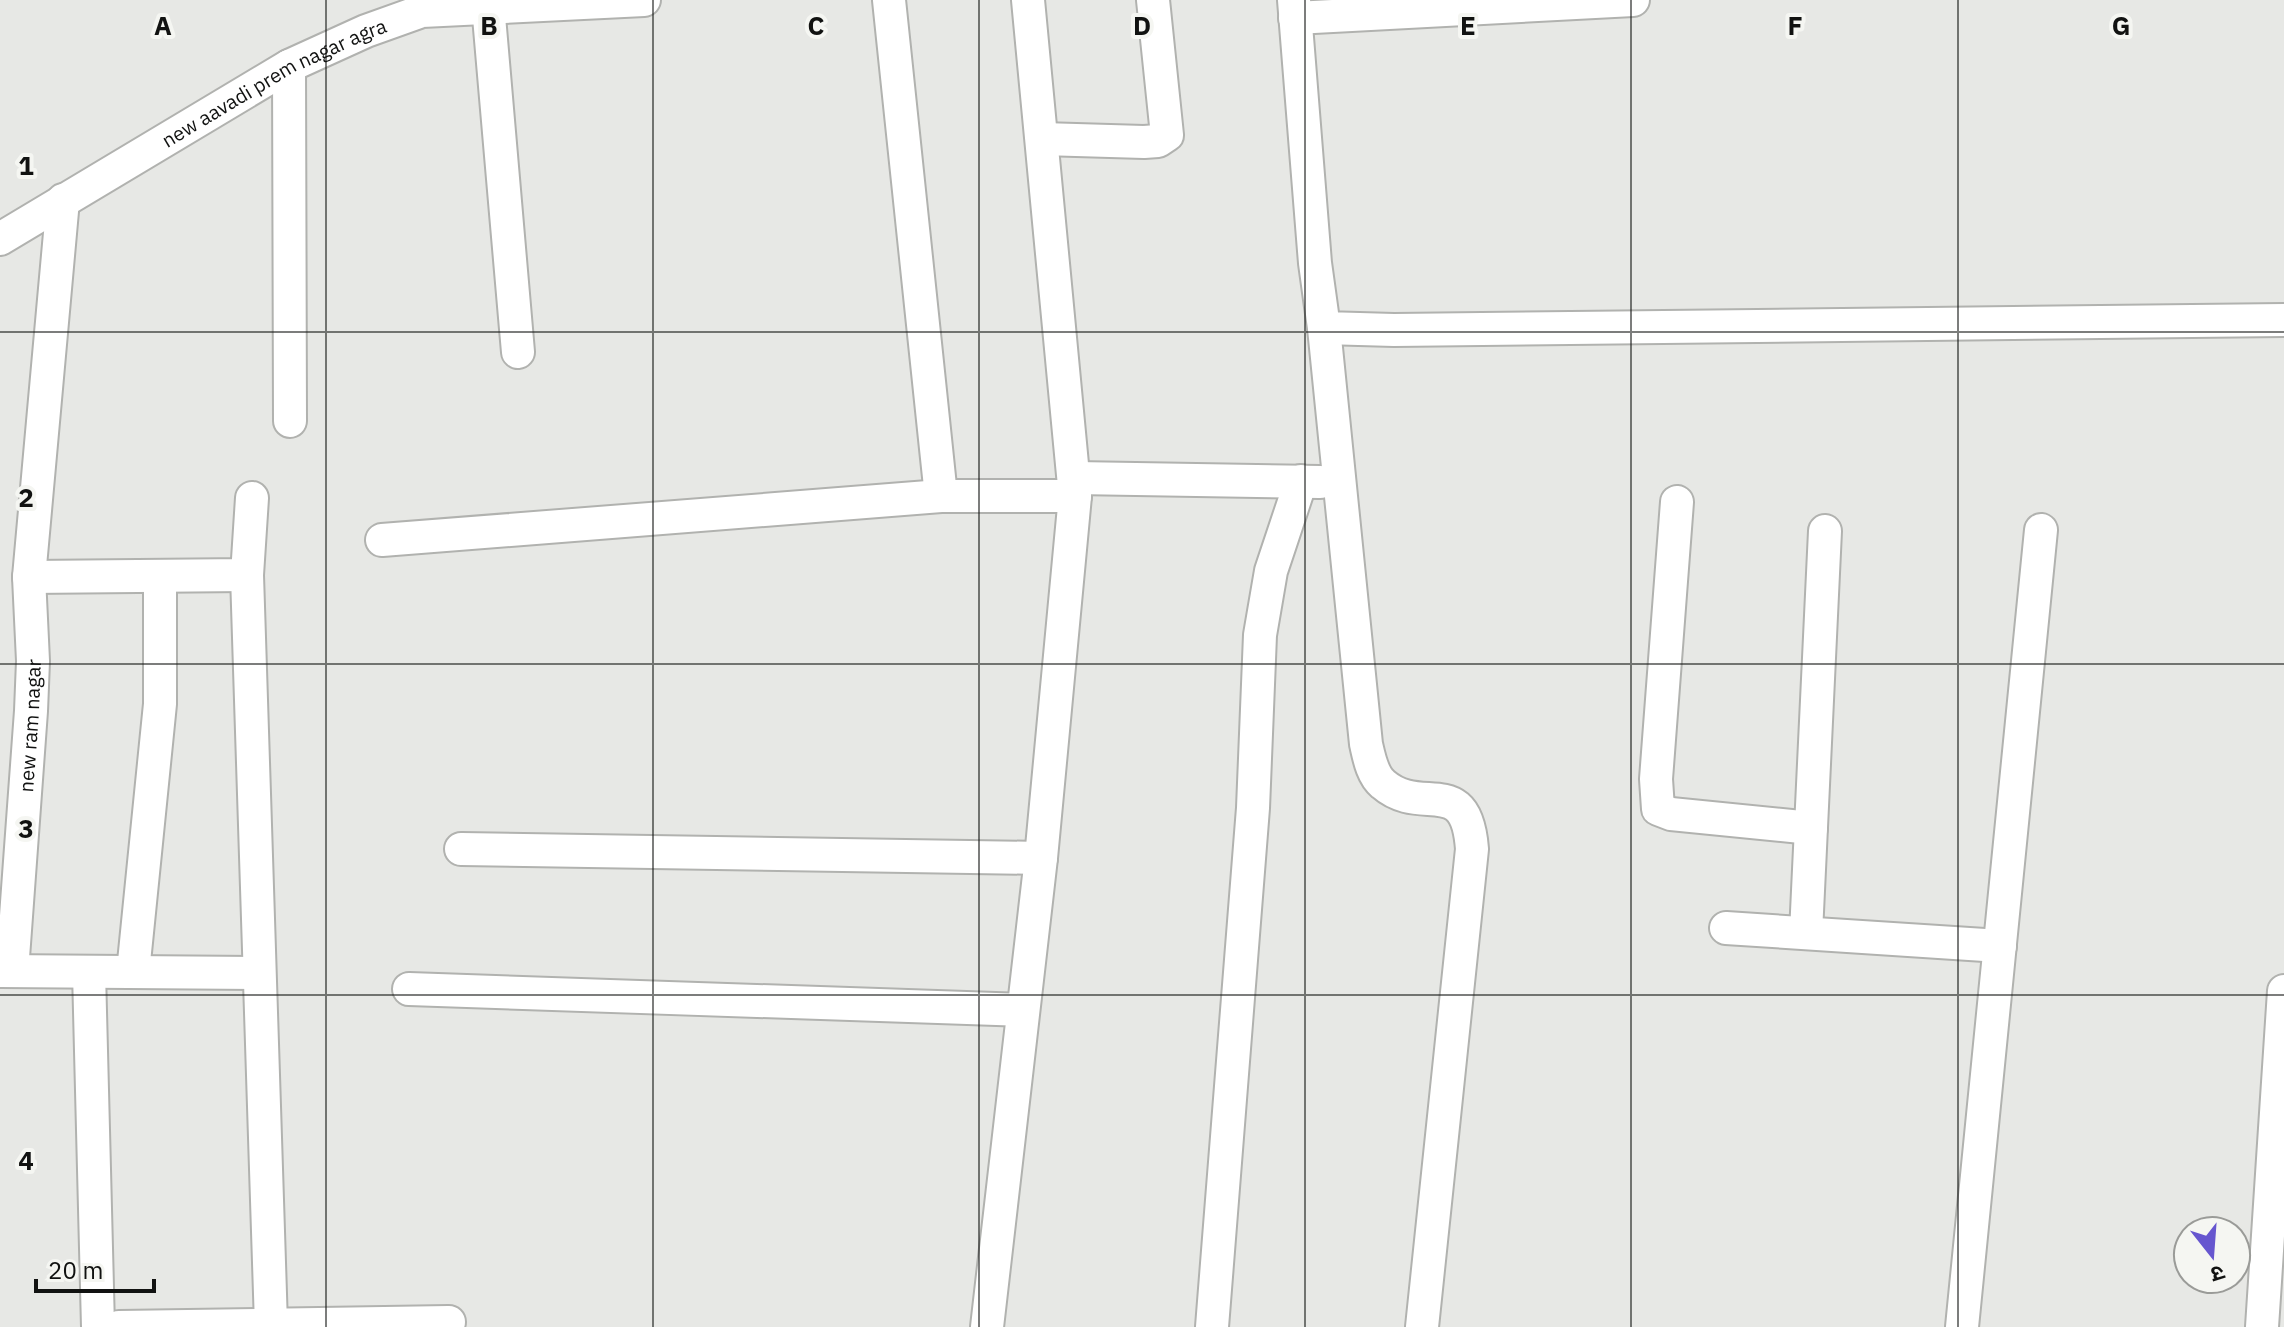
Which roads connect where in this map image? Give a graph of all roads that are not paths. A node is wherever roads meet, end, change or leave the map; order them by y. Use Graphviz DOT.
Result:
graph roads {
  1 [pos="644,0"];
  2 [pos="889,0"];
  3 [pos="1028,0"];
  4 [pos="1153,0"];
  5 [pos="1633,0"];
  6 [pos="488,5"];
  7 [pos="1295,9"];
  8 [pos="289,66"];
  9 [pos="1042,139"];
  10 [pos="63,200"];
  11 [pos="0,239"];
  12 [pos="2284,320"];
  13 [pos="1324,328"];
  14 [pos="518,352"];
  15 [pos="290,421"];
  16 [pos="1301,481"];
  17 [pos="1339,482"];
  18 [pos="1075,487"];
  19 [pos="941,496"];
  20 [pos="252,498"];
  21 [pos="1677,502"];
  22 [pos="2041,530"];
  23 [pos="1825,531"];
  24 [pos="382,540"];
  25 [pos="247,575"];
  26 [pos="160,576"];
  27 [pos="29,577"];
  28 [pos="1811,828"];
  29 [pos="461,849"];
  30 [pos="1041,858"];
  31 [pos="1726,928"];
  32 [pos="1806,933"];
  33 [pos="2000,946"];
  34 [pos="6,971"];
  35 [pos="89,972"];
  36 [pos="133,972"];
  37 [pos="259,973"];
  38 [pos="409,989"];
  39 [pos="2284,991"];
  40 [pos="1023,1010"];
  41 [pos="449,1322"];
  42 [pos="271,1325"];
  43 [pos="98,1327"];
  44 [pos="119,1327"];
  45 [pos="987,1327"];
  46 [pos="1212,1327"];
  47 [pos="1422,1327"];
  48 [pos="1962,1327"];
  49 [pos="2262,1327"];
  1 -- 6 [label="street, new aavadi prem nagar agra"];
  2 -- 19 [label="street"];
  3 -- 9 [label="street"];
  4 -- 9 [label="street"];
  5 -- 7 [label="street"];
  6 -- 8 [label="street, new aavadi prem nagar agra"];
  6 -- 14 [label="street"];
  7 -- 13 [label="street"];
  8 -- 10 [label="street, new aavadi prem nagar agra"];
  8 -- 15 [label="street"];
  9 -- 18 [label="street"];
  10 -- 11 [label="street, new aavadi prem nagar agra"];
  10 -- 27 [label="street, new ram nagar"];
  12 -- 13 [label="street"];
  13 -- 17 [label="street"];
  16 -- 17 [label="street"];
  16 -- 18 [label="street"];
  16 -- 46 [label="street"];
  17 -- 47 [label="street"];
  18 -- 19 [label="street"];
  18 -- 30 [label="street"];
  19 -- 24 [label="street"];
  20 -- 25 [label="street"];
  21 -- 28 [label="street"];
  22 -- 33 [label="street"];
  23 -- 28 [label="street"];
  25 -- 26 [label="street"];
  25 -- 37 [label="street"];
  26 -- 27 [label="street"];
  26 -- 36 [label="street"];
  27 -- 34 [label="street, new ram nagar"];
  28 -- 32 [label="street"];
  29 -- 30 [label="street"];
  30 -- 40 [label="street"];
  31 -- 32 [label="street"];
  32 -- 33 [label="street"];
  33 -- 48 [label="street"];
  34 -- 35 [label="street"];
  35 -- 36 [label="street"];
  35 -- 43 [label="street"];
  36 -- 37 [label="street"];
  37 -- 42 [label="street"];
  38 -- 40 [label="street"];
  39 -- 49 [label="street"];
  40 -- 45 [label="street"];
  41 -- 42 [label="street"];
  42 -- 44 [label="street"];
}
